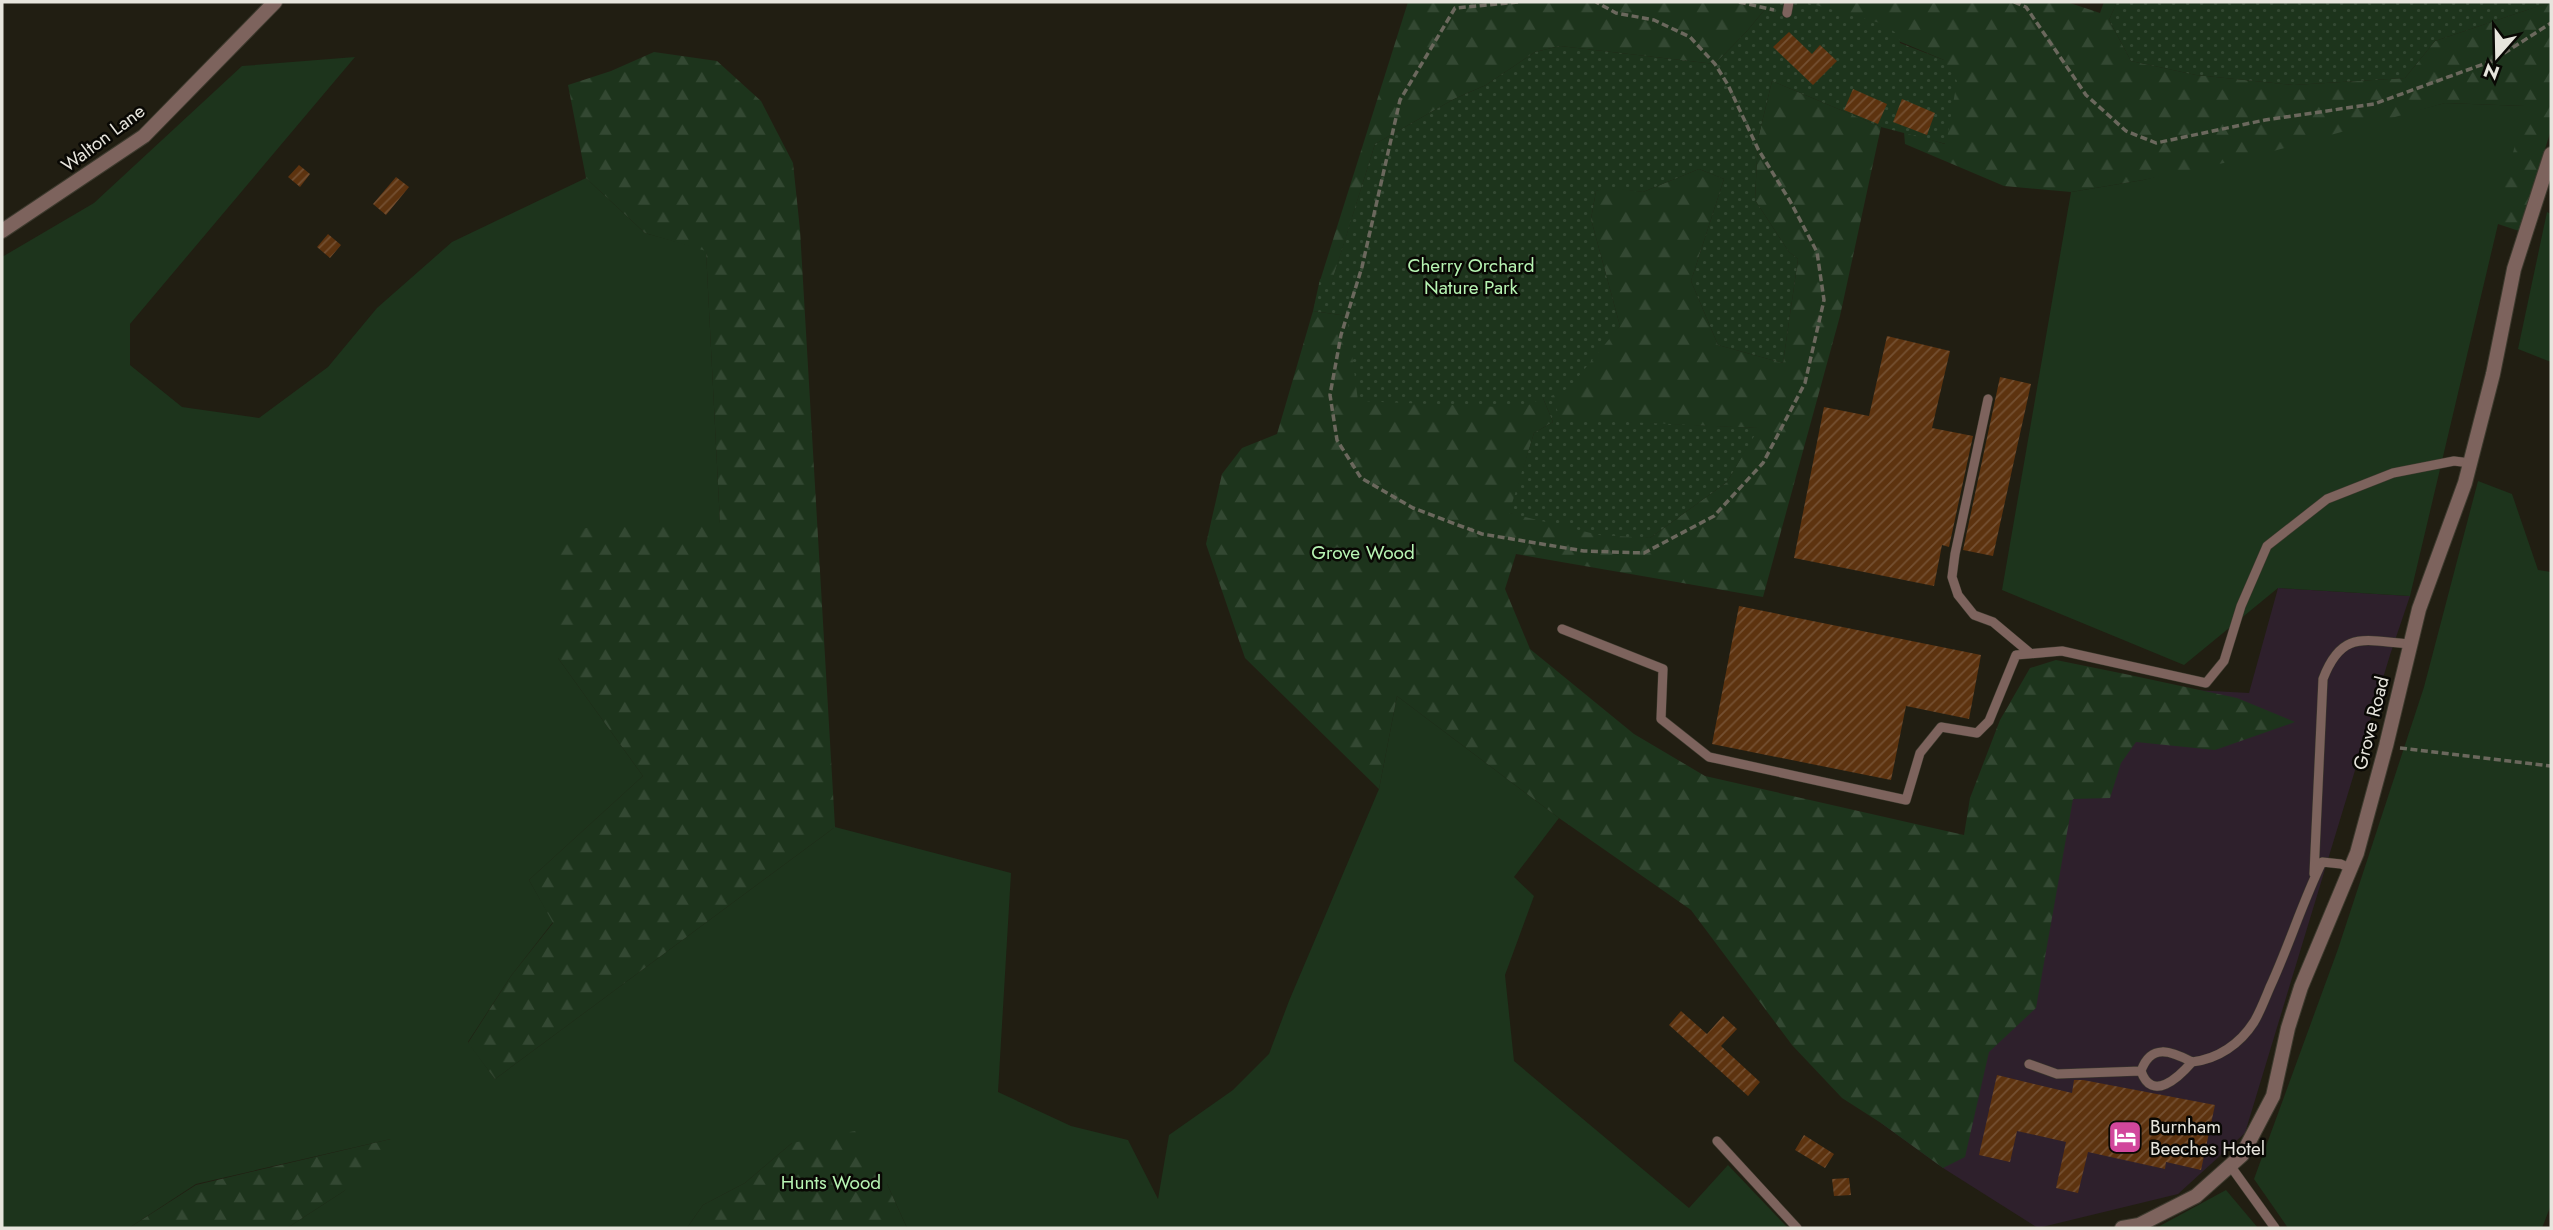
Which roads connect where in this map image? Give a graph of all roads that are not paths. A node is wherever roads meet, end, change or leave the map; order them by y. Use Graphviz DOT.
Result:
graph roads {
  1 [pos="275,2"];
  2 [pos="1789,2"];
  3 [pos="1787,13"];
  4 [pos="2551,154"];
  5 [pos="2,231"];
  6 [pos="1988,399"];
  7 [pos="2470,463"];
  8 [pos="1563,629"];
  9 [pos="2410,644"];
  10 [pos="2031,653"];
  11 [pos="2350,868"];
  12 [pos="2314,879"];
  13 [pos="2192,1062"];
  14 [pos="2029,1064"];
  15 [pos="2140,1071"];
  16 [pos="1717,1141"];
  17 [pos="2229,1164"];
  18 [pos="1797,1228"];
  19 [pos="2122,1228"];
  20 [pos="2275,1228"];
  1 -- 5 [label="street, Walton Lane"];
  2 -- 3 [label="lane"];
  4 -- 7 [label="street, Grove Road"];
  6 -- 10 [label="lane"];
  7 -- 9 [label="street, Grove Road"];
  7 -- 10 [label="lane"];
  8 -- 10 [label="lane"];
  9 -- 11 [label="street, Grove Road"];
  9 -- 12 [label="lane"];
  11 -- 12 [label="lane"];
  11 -- 17 [label="street, Grove Road"];
  12 -- 13 [label="lane"];
  13 -- 15 [label="lane"];
  13 -- 15 [label="lane"];
  14 -- 15 [label="lane"];
  16 -- 18 [label="lane"];
  17 -- 19 [label="street, Grove Road"];
  17 -- 20 [label="lane"];
}
